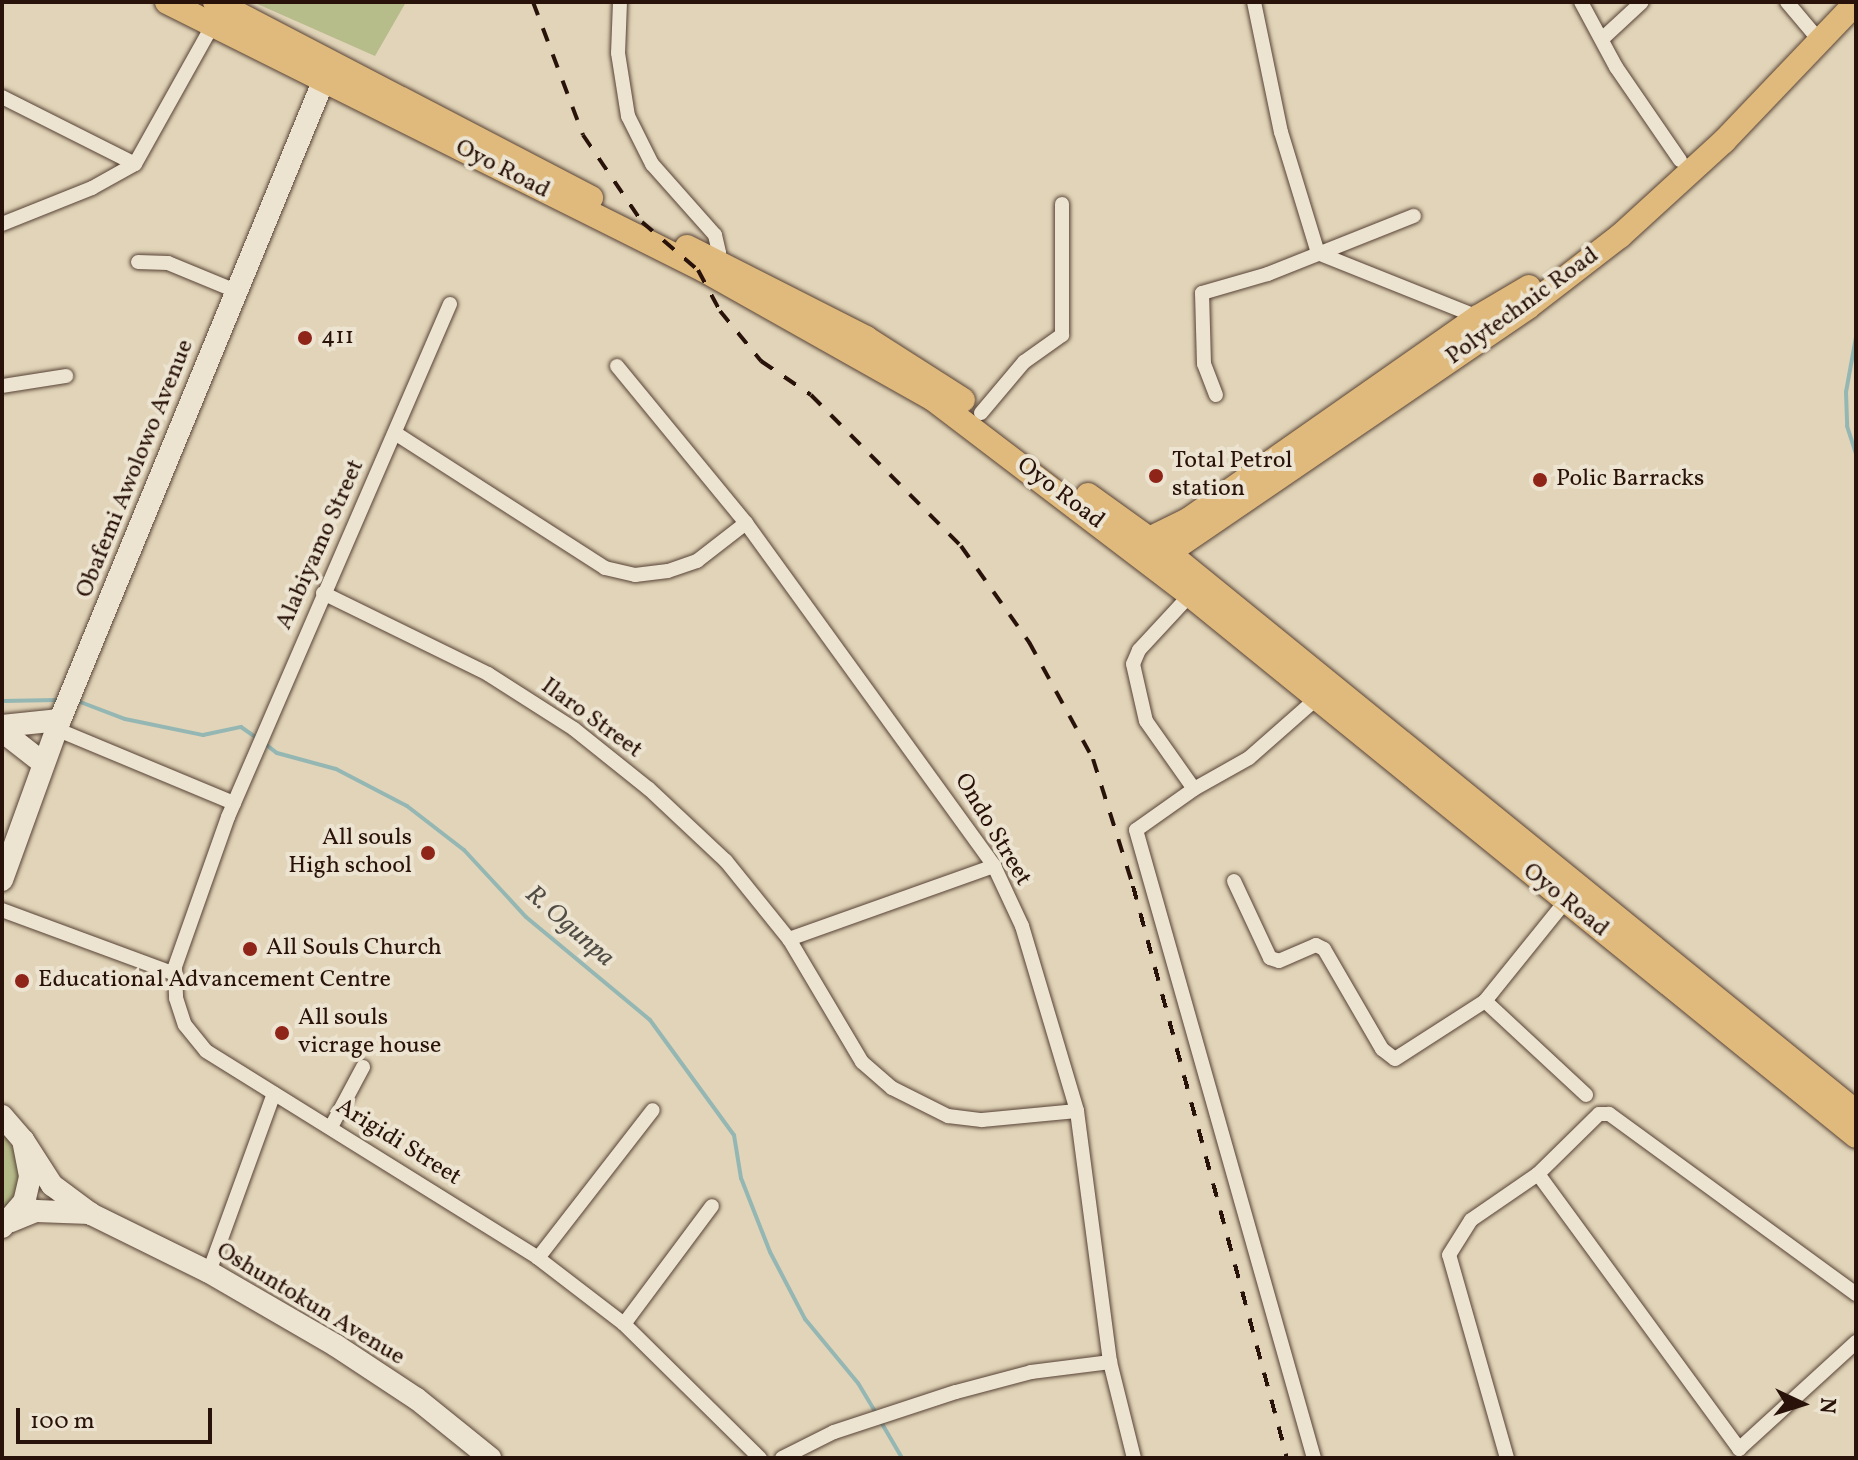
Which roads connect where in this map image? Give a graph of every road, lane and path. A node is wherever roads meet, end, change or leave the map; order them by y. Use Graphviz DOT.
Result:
graph roads {
  1 [pos="167,2"];
  2 [pos="620,2"];
  3 [pos="1254,2"];
  4 [pos="1581,2"];
  5 [pos="1642,2"];
  6 [pos="1787,2"];
  7 [pos="1836,2"];
  8 [pos="1856,3"];
  9 [pos="217,11"];
  10 [pos="1815,36"];
  11 [pos="1602,39"];
  12 [pos="327,70"];
  13 [pos="2,97"];
  14 [pos="1680,160"];
  15 [pos="135,164"];
  16 [pos="1062,204"];
  17 [pos="1414,216"];
  18 [pos="2,224"];
  19 [pos="1318,253"];
  20 [pos="138,262"];
  21 [pos="713,267"];
  22 [pos="236,291"];
  23 [pos="450,304"];
  24 [pos="1478,317"];
  25 [pos="617,366"];
  26 [pos="66,376"];
  27 [pos="2,386"];
  28 [pos="1216,395"];
  29 [pos="981,413"];
  30 [pos="395,433"];
  31 [pos="1310,448"];
  32 [pos="746,523"];
  33 [pos="1203,532"];
  34 [pos="1140,544"];
  35 [pos="1160,559"];
  36 [pos="1199,590"];
  37 [pos="323,593"];
  38 [pos="1316,699"];
  39 [pos="64,711"];
  40 [pos="2,729"];
  41 [pos="43,763"];
  42 [pos="1194,789"];
  43 [pos="234,803"];
  44 [pos="994,866"];
  45 [pos="2,880"];
  46 [pos="1234,881"];
  47 [pos="1565,902"];
  48 [pos="2,910"];
  49 [pos="1602,918"];
  50 [pos="789,939"];
  51 [pos="175,974"];
  52 [pos="1485,1001"];
  53 [pos="363,1067"];
  54 [pos="274,1093"];
  55 [pos="1586,1095"];
  56 [pos="653,1110"];
  57 [pos="1077,1111"];
  58 [pos="1856,1112"];
  59 [pos="4,1118"];
  60 [pos="331,1127"];
  61 [pos="1856,1136"];
  62 [pos="23,1140"];
  63 [pos="1538,1174"];
  64 [pos="712,1206"];
  65 [pos="91,1214"];
  66 [pos="5,1224"];
  67 [pos="538,1258"];
  68 [pos="209,1272"];
  69 [pos="1856,1294"];
  70 [pos="624,1324"];
  71 [pos="1856,1342"];
  72 [pos="1110,1362"];
  73 [pos="1734,1453"];
  74 [pos="490,1458"];
  75 [pos="760,1458"];
  76 [pos="782,1458"];
  77 [pos="1134,1458"];
  78 [pos="1314,1458"];
  79 [pos="1507,1458"];
  1 -- 9 [label="main road, Oyo Road"];
  2 -- 21 [label="street"];
  3 -- 19 [label="street"];
  4 -- 11 [label="street"];
  5 -- 11 [label="street"];
  6 -- 10 [label="street"];
  7 -- 10 [label="main road, Polytechnic Road"];
  8 -- 10 [label="main road, Polytechnic Road"];
  9 -- 12 [label="main road, Oyo Road"];
  9 -- 15 [label="street"];
  10 -- 14 [label="main road, Polytechnic Road"];
  10 -- 31 [label="main road, Polytechnic Road"];
  11 -- 14 [label="street"];
  12 -- 21 [label="main road, Oyo Road"];
  12 -- 22 [label="main road, Obafemi Awolowo Avenue"];
  13 -- 15 [label="street"];
  14 -- 24 [label="main road, Polytechnic Road"];
  15 -- 18 [label="street"];
  16 -- 29 [label="street"];
  17 -- 19 [label="street"];
  19 -- 24 [label="street"];
  19 -- 28 [label="street"];
  20 -- 22 [label="street"];
  21 -- 29 [label="main road, Oyo Road"];
  21 -- 34 [label="main road, Oyo Road"];
  22 -- 39 [label="main road, Obafemi Awolowo Avenue"];
  23 -- 30 [label="street, Alabiyamo Street"];
  24 -- 31 [label="main road, Polytechnic Road"];
  25 -- 32 [label="street, Ondo Street"];
  26 -- 27 [label="street"];
  29 -- 34 [label="main road, Oyo Road"];
  30 -- 32 [label="street"];
  30 -- 37 [label="street, Alabiyamo Street"];
  31 -- 33 [label="main road, Polytechnic Road"];
  31 -- 34 [label="main road, Polytechnic Road"];
  32 -- 44 [label="street, Ondo Street"];
  33 -- 35 [label="main road, Polytechnic Road"];
  33 -- 36 [label="main road"];
  34 -- 35 [label="main road, Oyo Road"];
  35 -- 36 [label="main road, Oyo Road"];
  36 -- 38 [label="main road, Oyo Road"];
  36 -- 42 [label="street"];
  36 -- 49 [label="main road, Oyo Road"];
  37 -- 43 [label="street, Alabiyamo Street"];
  37 -- 50 [label="street, Ilaro Street"];
  38 -- 42 [label="street"];
  38 -- 47 [label="main road, Oyo Road"];
  39 -- 40 [label="main road"];
  39 -- 41 [label="main road, Obafemi Awolowo Avenue"];
  39 -- 43 [label="street"];
  40 -- 41 [label="main road"];
  41 -- 45 [label="main road, Obafemi Awolowo Avenue"];
  42 -- 78 [label="street"];
  43 -- 51 [label="street"];
  44 -- 50 [label="street"];
  44 -- 57 [label="street, Ondo Street"];
  46 -- 52 [label="street"];
  47 -- 49 [label="main road, Oyo Road"];
  47 -- 52 [label="street"];
  48 -- 51 [label="street"];
  49 -- 58 [label="main road, Oyo Road"];
  49 -- 61 [label="main road, Oyo Road"];
  50 -- 57 [label="street, Ilaro Street"];
  51 -- 54 [label="street, Arigidi Street"];
  52 -- 55 [label="street"];
  53 -- 60 [label="street"];
  54 -- 60 [label="street, Arigidi Street"];
  54 -- 68 [label="street"];
  56 -- 67 [label="street"];
  57 -- 72 [label="street, Ondo Street"];
  59 -- 62 [label="main road, Oshuntokun Avenue"];
  60 -- 67 [label="street, Arigidi Street"];
  62 -- 65 [label="main road, Oshuntokun Avenue"];
  62 -- 66 [label="main road"];
  63 -- 69 [label="street"];
  63 -- 73 [label="street"];
  63 -- 79 [label="street"];
  64 -- 70 [label="street"];
  65 -- 66 [label="main road, Oshuntokun Avenue"];
  65 -- 68 [label="main road, Oshuntokun Avenue"];
  67 -- 70 [label="street, Arigidi Street"];
  68 -- 74 [label="main road, Oshuntokun Avenue"];
  70 -- 75 [label="street, Arigidi Street"];
  71 -- 73 [label="street"];
  72 -- 76 [label="street"];
  72 -- 77 [label="street, Ondo Street"];
}
